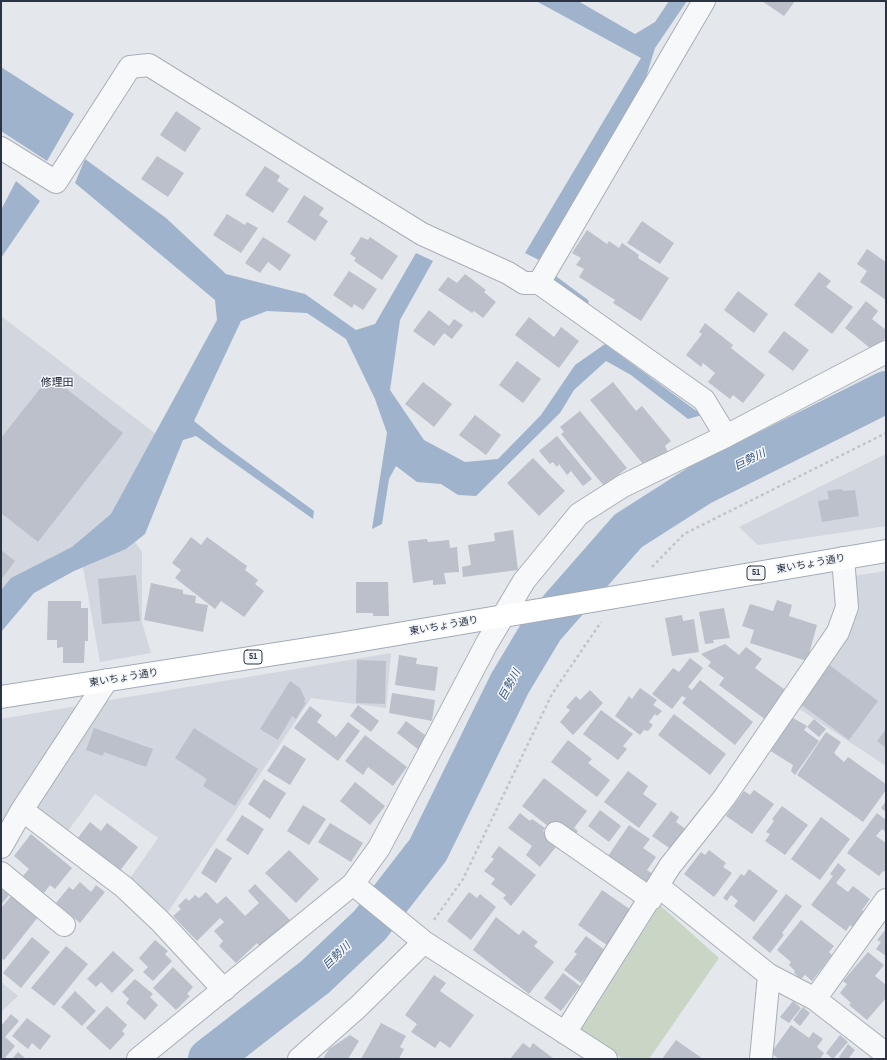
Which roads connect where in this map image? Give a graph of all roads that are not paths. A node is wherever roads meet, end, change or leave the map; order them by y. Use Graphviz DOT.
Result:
graph roads {
  1 [pos="704,1"];
  2 [pos="1,148"];
  3 [pos="539,283"];
  4 [pos="886,352"];
  5 [pos="726,436"];
  6 [pos="886,551"];
  7 [pos="844,558"];
  8 [pos="504,616"];
  9 [pos="107,680"];
  10 [pos="1,697"];
  11 [pos="22,810"];
  12 [pos="556,832"];
  13 [pos="1,846"];
  14 [pos="1,873"];
  15 [pos="353,884"];
  16 [pos="654,892"];
  17 [pos="886,900"];
  18 [pos="64,925"];
  19 [pos="424,942"];
  20 [pos="769,975"];
  21 [pos="224,990"];
  22 [pos="815,999"];
  23 [pos="565,1033"];
  24 [pos="886,1054"];
  25 [pos="138,1059"];
  26 [pos="298,1059"];
  27 [pos="606,1059"];
  28 [pos="761,1059"];
  1 -- 3 [label="street"];
  2 -- 3 [label="street"];
  3 -- 5 [label="street"];
  4 -- 5 [label="street"];
  5 -- 8 [label="street"];
  6 -- 7 [label="main road, 東いちょう通り / 51"];
  7 -- 8 [label="main road, 東いちょう通り / 51"];
  7 -- 16 [label="street"];
  8 -- 9 [label="main road, 東いちょう通り / 51"];
  8 -- 15 [label="street"];
  9 -- 10 [label="main road, 東いちょう通り / 51"];
  9 -- 11 [label="street"];
  11 -- 13 [label="street"];
  11 -- 21 [label="street"];
  12 -- 16 [label="street"];
  14 -- 18 [label="street"];
  15 -- 19 [label="street"];
  15 -- 21 [label="street"];
  16 -- 20 [label="street"];
  16 -- 23 [label="street"];
  17 -- 22 [label="street"];
  19 -- 23 [label="street"];
  19 -- 26 [label="street"];
  20 -- 22 [label="street"];
  20 -- 28 [label="street"];
  21 -- 25 [label="street"];
  22 -- 24 [label="street"];
  23 -- 27 [label="street"];
}
